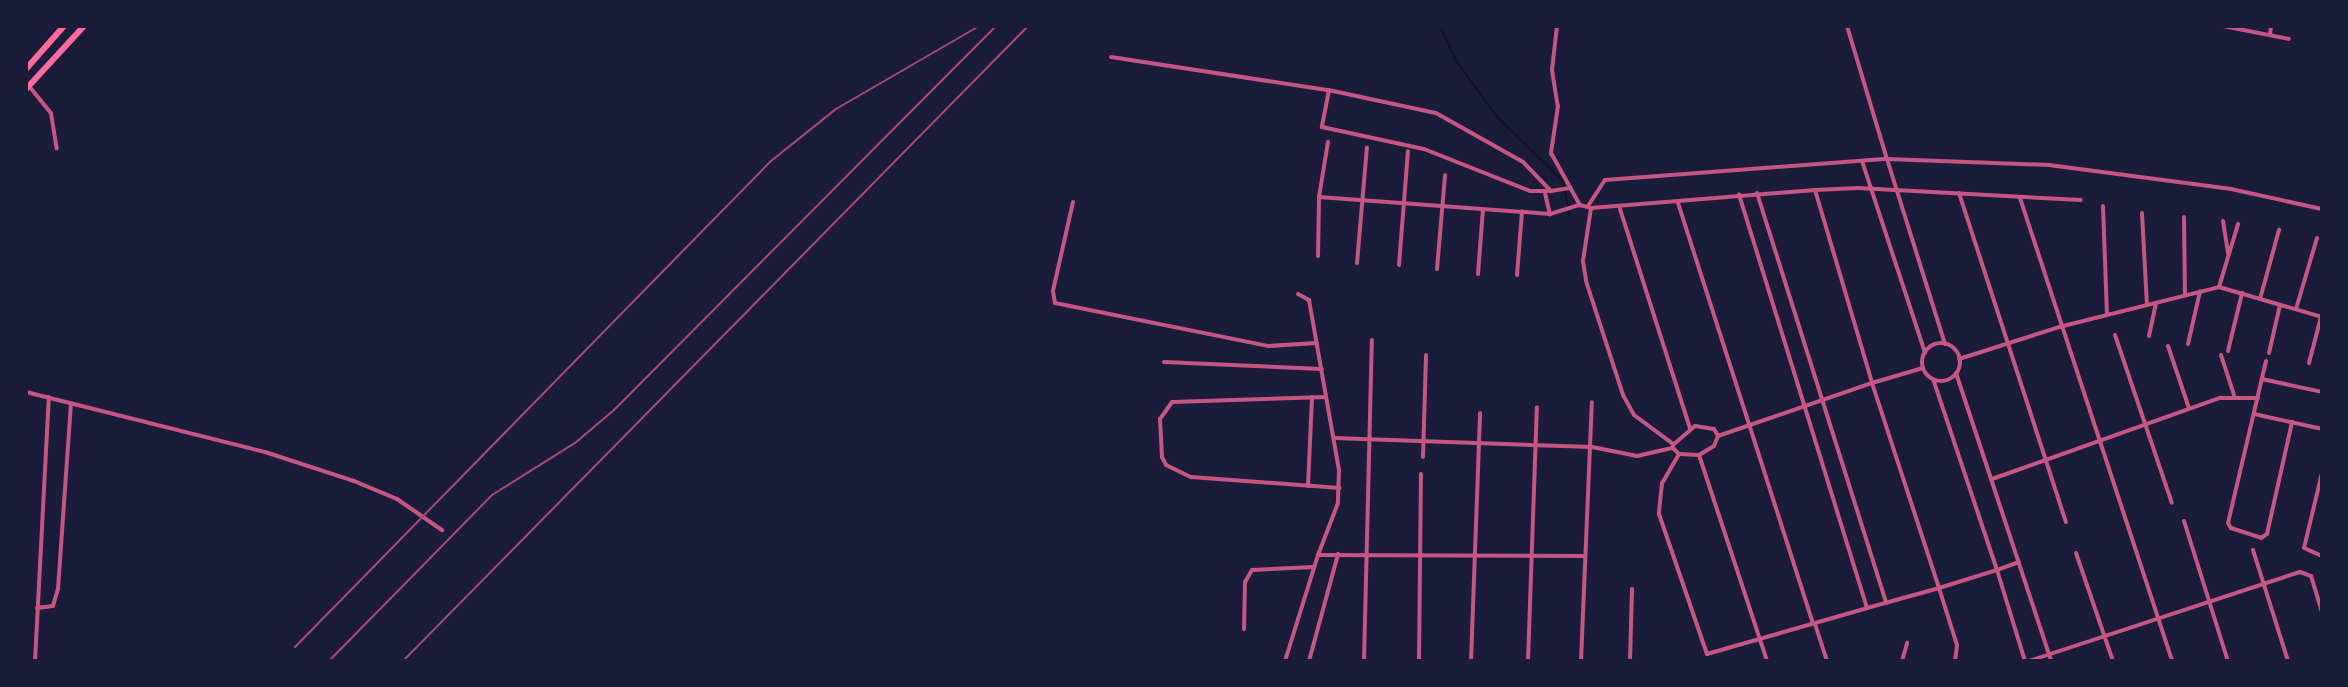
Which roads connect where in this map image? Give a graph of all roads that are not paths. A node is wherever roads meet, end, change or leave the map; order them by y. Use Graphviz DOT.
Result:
graph roads {
  1 [pos="65,26"];
  2 [pos="84,26"];
  3 [pos="1557,26"];
  4 [pos="1847,26"];
  5 [pos="2224,26"];
  6 [pos="2271,26"];
  7 [pos="2270,35"];
  8 [pos="75,36"];
  9 [pos="2289,39"];
  10 [pos="1111,57"];
  11 [pos="26,69"];
  12 [pos="28,87"];
  13 [pos="1329,90"];
  14 [pos="1328,142"];
  15 [pos="1367,147"];
  16 [pos="57,149"];
  17 [pos="1408,151"];
  18 [pos="1887,159"];
  19 [pos="1862,161"];
  20 [pos="1445,175"];
  21 [pos="1566,189"];
  22 [pos="1873,189"];
  23 [pos="1815,190"];
  24 [pos="1896,190"];
  25 [pos="1551,191"];
  26 [pos="1545,193"];
  27 [pos="1757,193"];
  28 [pos="1959,193"];
  29 [pos="1739,194"];
  30 [pos="1319,197"];
  31 [pos="2020,198"];
  32 [pos="1363,200"];
  33 [pos="2081,200"];
  34 [pos="1073,202"];
  35 [pos="1405,203"];
  36 [pos="1678,203"];
  37 [pos="1442,205"];
  38 [pos="1580,205"];
  39 [pos="2103,206"];
  40 [pos="1589,207"];
  41 [pos="1483,208"];
  42 [pos="1620,209"];
  43 [pos="2322,209"];
  44 [pos="1522,211"];
  45 [pos="2142,213"];
  46 [pos="1550,214"];
  47 [pos="2184,217"];
  48 [pos="2223,221"];
  49 [pos="2238,224"];
  50 [pos="2279,230"];
  51 [pos="2317,238"];
  52 [pos="1318,256"];
  53 [pos="2228,256"];
  54 [pos="1357,263"];
  55 [pos="1399,265"];
  56 [pos="1437,269"];
  57 [pos="1478,274"];
  58 [pos="1517,275"];
  59 [pos="2219,287"];
  60 [pos="2200,291"];
  61 [pos="2242,293"];
  62 [pos="1298,294"];
  63 [pos="2185,295"];
  64 [pos="2260,299"];
  65 [pos="2156,303"];
  66 [pos="2147,305"];
  67 [pos="2280,305"];
  68 [pos="2296,309"];
  69 [pos="2107,315"];
  70 [pos="2321,317"];
  71 [pos="2059,327"];
  72 [pos="2115,335"];
  73 [pos="2149,336"];
  74 [pos="1372,340"];
  75 [pos="1317,343"];
  76 [pos="1945,344"];
  77 [pos="2008,344"];
  78 [pos="2188,344"];
  79 [pos="2168,346"];
  80 [pos="2228,351"];
  81 [pos="1925,353"];
  82 [pos="2269,353"];
  83 [pos="1426,355"];
  84 [pos="2221,355"];
  85 [pos="1959,359"];
  86 [pos="2266,361"];
  87 [pos="1164,362"];
  88 [pos="2309,363"];
  89 [pos="1923,368"];
  90 [pos="1322,369"];
  91 [pos="1956,373"];
  92 [pos="1933,379"];
  93 [pos="2262,379"];
  94 [pos="1872,383"];
  95 [pos="26,392"];
  96 [pos="2322,392"];
  97 [pos="2234,395"];
  98 [pos="49,397"];
  99 [pos="1312,397"];
  100 [pos="1326,397"];
  101 [pos="2258,398"];
  102 [pos="1820,400"];
  103 [pos="1592,402"];
  104 [pos="71,403"];
  105 [pos="1804,406"];
  106 [pos="1537,407"];
  107 [pos="2189,408"];
  108 [pos="1480,413"];
  109 [pos="2254,413"];
  110 [pos="2292,422"];
  111 [pos="1751,424"];
  112 [pos="2145,425"];
  113 [pos="1690,428"];
  114 [pos="2322,429"];
  115 [pos="1718,436"];
  116 [pos="1369,437"];
  117 [pos="1334,438"];
  118 [pos="2098,439"];
  119 [pos="1424,440"];
  120 [pos="1480,442"];
  121 [pos="1535,444"];
  122 [pos="1673,446"];
  123 [pos="1592,447"];
  124 [pos="1679,454"];
  125 [pos="1699,455"];
  126 [pos="1423,457"];
  127 [pos="2045,457"];
  128 [pos="2322,473"];
  129 [pos="1421,474"];
  130 [pos="1992,479"];
  131 [pos="1308,486"];
  132 [pos="1340,488"];
  133 [pos="2172,503"];
  134 [pos="2184,521"];
  135 [pos="2066,522"];
  136 [pos="442,530"];
  137 [pos="2253,550"];
  138 [pos="2076,553"];
  139 [pos="1338,554"];
  140 [pos="1365,554"];
  141 [pos="1476,554"];
  142 [pos="1318,555"];
  143 [pos="1419,555"];
  144 [pos="1532,555"];
  145 [pos="1584,556"];
  146 [pos="2322,556"];
  147 [pos="2019,562"];
  148 [pos="1314,567"];
  149 [pos="1997,570"];
  150 [pos="2263,583"];
  151 [pos="1939,588"];
  152 [pos="1632,589"];
  153 [pos="2209,601"];
  154 [pos="1886,603"];
  155 [pos="37,608"];
  156 [pos="1867,608"];
  157 [pos="2322,611"];
  158 [pos="2158,617"];
  159 [pos="1814,624"];
  160 [pos="1244,629"];
  161 [pos="2104,635"];
  162 [pos="1761,642"];
  163 [pos="1907,643"];
  164 [pos="2048,652"];
  165 [pos="1707,658"];
  166 [pos="35,661"];
  167 [pos="1285,661"];
  168 [pos="1309,661"];
  169 [pos="1364,661"];
  170 [pos="1419,661"];
  171 [pos="1471,661"];
  172 [pos="1528,661"];
  173 [pos="1581,661"];
  174 [pos="1630,661"];
  175 [pos="1767,661"];
  176 [pos="1827,661"];
  177 [pos="1902,661"];
  178 [pos="1955,661"];
  179 [pos="2027,661"];
  180 [pos="2051,661"];
  181 [pos="2113,661"];
  182 [pos="2172,661"];
  183 [pos="2228,661"];
  184 [pos="2288,661"];
  1 -- 8 [label="street"];
  1 -- 11 [label="main road"];
  2 -- 8 [label="main road"];
  3 -- 21 [label="street"];
  4 -- 18 [label="street"];
  5 -- 7 [label="street"];
  6 -- 7 [label="street"];
  7 -- 9 [label="street"];
  8 -- 12 [label="main road"];
  10 -- 13 [label="street"];
  12 -- 16 [label="street"];
  13 -- 25 [label="street"];
  13 -- 26 [label="street"];
  14 -- 30 [label="street"];
  15 -- 32 [label="street"];
  17 -- 35 [label="street"];
  18 -- 19 [label="street"];
  18 -- 24 [label="street"];
  18 -- 43 [label="street"];
  19 -- 22 [label="street"];
  19 -- 40 [label="street"];
  20 -- 37 [label="street"];
  21 -- 25 [label="street"];
  21 -- 38 [label="street"];
  22 -- 23 [label="street"];
  22 -- 24 [label="street"];
  22 -- 81 [label="street"];
  23 -- 27 [label="street"];
  23 -- 94 [label="street"];
  24 -- 28 [label="street"];
  24 -- 76 [label="street"];
  25 -- 26 [label="street"];
  26 -- 46 [label="street"];
  27 -- 29 [label="street"];
  27 -- 102 [label="street"];
  28 -- 31 [label="street"];
  28 -- 77 [label="street"];
  29 -- 36 [label="street"];
  29 -- 105 [label="street"];
  30 -- 32 [label="street"];
  30 -- 52 [label="street"];
  31 -- 33 [label="street"];
  31 -- 71 [label="street"];
  32 -- 35 [label="street"];
  32 -- 54 [label="street"];
  34 -- 75 [label="street"];
  35 -- 37 [label="street"];
  35 -- 55 [label="street"];
  36 -- 42 [label="street"];
  36 -- 111 [label="street"];
  37 -- 41 [label="street"];
  37 -- 56 [label="street"];
  38 -- 40 [label="street"];
  38 -- 46 [label="street"];
  39 -- 69 [label="street"];
  40 -- 42 [label="street"];
  40 -- 122 [label="street"];
  41 -- 44 [label="street"];
  41 -- 57 [label="street"];
  42 -- 113 [label="street"];
  44 -- 46 [label="street"];
  44 -- 58 [label="street"];
  45 -- 66 [label="street"];
  47 -- 63 [label="street"];
  48 -- 53 [label="street"];
  49 -- 53 [label="street"];
  50 -- 64 [label="street"];
  51 -- 68 [label="street"];
  53 -- 59 [label="street"];
  59 -- 60 [label="street"];
  59 -- 61 [label="street"];
  60 -- 63 [label="street"];
  60 -- 78 [label="street"];
  61 -- 64 [label="street"];
  61 -- 80 [label="street"];
  62 -- 75 [label="street"];
  63 -- 65 [label="street"];
  64 -- 67 [label="street"];
  65 -- 66 [label="street"];
  65 -- 73 [label="street"];
  66 -- 69 [label="street"];
  67 -- 68 [label="street"];
  67 -- 82 [label="street"];
  68 -- 70 [label="street"];
  69 -- 71 [label="street"];
  70 -- 88 [label="street"];
  71 -- 77 [label="street"];
  71 -- 118 [label="street"];
  72 -- 112 [label="street"];
  74 -- 116 [label="street"];
  75 -- 90 [label="street"];
  76 -- 81 [label="street"];
  76 -- 85 [label="street"];
  77 -- 85 [label="street"];
  77 -- 127 [label="street"];
  79 -- 107 [label="street"];
  81 -- 89 [label="street"];
  83 -- 119 [label="street"];
  84 -- 97 [label="street"];
  85 -- 91 [label="street"];
  86 -- 93 [label="street"];
  87 -- 90 [label="street"];
  89 -- 92 [label="street"];
  89 -- 94 [label="street"];
  90 -- 100 [label="street"];
  91 -- 92 [label="street"];
  91 -- 130 [label="street"];
  92 -- 149 [label="street"];
  93 -- 96 [label="street"];
  93 -- 101 [label="street"];
  94 -- 102 [label="street"];
  94 -- 151 [label="street"];
  95 -- 98 [label="street"];
  97 -- 101 [label="street"];
  97 -- 107 [label="street"];
  98 -- 104 [label="street"];
  98 -- 155 [label="street"];
  99 -- 100 [label="street"];
  99 -- 131 [label="street"];
  99 -- 131 [label="street"];
  100 -- 117 [label="street"];
  101 -- 109 [label="street"];
  102 -- 105 [label="street"];
  102 -- 154 [label="street"];
  103 -- 123 [label="street"];
  104 -- 136 [label="street"];
  104 -- 155 [label="street"];
  105 -- 111 [label="street"];
  105 -- 156 [label="street"];
  106 -- 121 [label="street"];
  107 -- 112 [label="street"];
  108 -- 120 [label="street"];
  109 -- 110 [label="street"];
  109 -- 110 [label="street"];
  110 -- 114 [label="street"];
  111 -- 115 [label="street"];
  111 -- 159 [label="street"];
  112 -- 118 [label="street"];
  112 -- 133 [label="street"];
  113 -- 115 [label="street"];
  113 -- 122 [label="street"];
  115 -- 125 [label="street"];
  116 -- 117 [label="street"];
  116 -- 119 [label="street"];
  116 -- 140 [label="street"];
  117 -- 132 [label="street"];
  118 -- 127 [label="street"];
  118 -- 158 [label="street"];
  119 -- 120 [label="street"];
  119 -- 126 [label="street"];
  120 -- 121 [label="street"];
  120 -- 141 [label="street"];
  121 -- 123 [label="street"];
  121 -- 144 [label="street"];
  122 -- 123 [label="street"];
  122 -- 124 [label="street"];
  123 -- 145 [label="street"];
  124 -- 125 [label="street"];
  124 -- 165 [label="street"];
  125 -- 162 [label="street"];
  127 -- 130 [label="street"];
  127 -- 135 [label="street"];
  128 -- 146 [label="street"];
  129 -- 143 [label="street"];
  130 -- 147 [label="street"];
  131 -- 132 [label="street"];
  132 -- 142 [label="street"];
  134 -- 153 [label="street"];
  137 -- 150 [label="street"];
  138 -- 161 [label="street"];
  139 -- 140 [label="street"];
  139 -- 142 [label="street"];
  139 -- 168 [label="street"];
  140 -- 143 [label="street"];
  140 -- 169 [label="street"];
  141 -- 143 [label="street"];
  141 -- 144 [label="street"];
  141 -- 171 [label="street"];
  142 -- 148 [label="street"];
  143 -- 170 [label="street"];
  144 -- 145 [label="street"];
  144 -- 172 [label="street"];
  145 -- 173 [label="street"];
  147 -- 149 [label="street"];
  147 -- 164 [label="street"];
  148 -- 160 [label="street"];
  148 -- 167 [label="street"];
  149 -- 151 [label="street"];
  149 -- 179 [label="street"];
  150 -- 153 [label="street"];
  150 -- 157 [label="street"];
  150 -- 184 [label="street"];
  151 -- 154 [label="street"];
  151 -- 178 [label="street"];
  152 -- 174 [label="street"];
  153 -- 158 [label="street"];
  153 -- 183 [label="street"];
  154 -- 156 [label="street"];
  155 -- 166 [label="street"];
  156 -- 159 [label="street"];
  158 -- 161 [label="street"];
  158 -- 182 [label="street"];
  159 -- 162 [label="street"];
  159 -- 176 [label="street"];
  161 -- 164 [label="street"];
  161 -- 181 [label="street"];
  162 -- 165 [label="street"];
  162 -- 175 [label="street"];
  163 -- 177 [label="street"];
  164 -- 179 [label="street"];
  164 -- 180 [label="street"];
}
